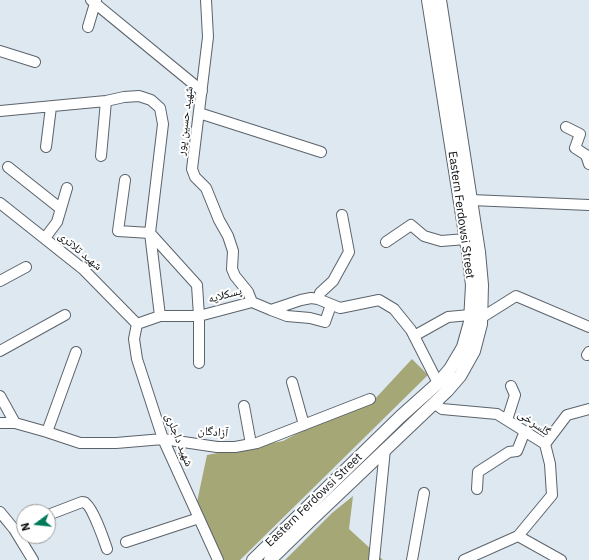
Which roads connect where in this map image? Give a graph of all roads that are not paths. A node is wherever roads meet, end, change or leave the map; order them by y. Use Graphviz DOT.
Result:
graph roads {
  1 [pos="428,0"];
  2 [pos="440,0"];
  3 [pos="94,1"];
  4 [pos="205,1"];
  5 [pos="88,27"];
  6 [pos="0,51"];
  7 [pos="35,62"];
  8 [pos="202,91"];
  9 [pos="106,102"];
  10 [pos="51,107"];
  11 [pos="0,111"];
  12 [pos="199,112"];
  13 [pos="566,127"];
  14 [pos="46,147"];
  15 [pos="321,152"];
  16 [pos="101,156"];
  17 [pos="588,158"];
  18 [pos="8,167"];
  19 [pos="125,180"];
  20 [pos="67,188"];
  21 [pos="471,200"];
  22 [pos="0,203"];
  23 [pos="589,205"];
  24 [pos="61,209"];
  25 [pos="342,215"];
  26 [pos="150,233"];
  27 [pos="45,238"];
  28 [pos="466,239"];
  29 [pos="386,242"];
  30 [pos="26,267"];
  31 [pos="0,281"];
  32 [pos="318,299"];
  33 [pos="252,302"];
  34 [pos="332,305"];
  35 [pos="271,310"];
  36 [pos="65,315"];
  37 [pos="160,316"];
  38 [pos="199,316"];
  39 [pos="476,316"];
  40 [pos="137,324"];
  41 [pos="589,327"];
  42 [pos="414,336"];
  43 [pos="0,351"];
  44 [pos="76,352"];
  45 [pos="199,363"];
  46 [pos="292,382"];
  47 [pos="438,383"];
  48 [pos="511,386"];
  49 [pos="0,396"];
  50 [pos="370,399"];
  51 [pos="434,403"];
  52 [pos="244,406"];
  53 [pos="589,409"];
  54 [pos="507,420"];
  55 [pos="0,423"];
  56 [pos="15,424"];
  57 [pos="304,425"];
  58 [pos="525,431"];
  59 [pos="47,432"];
  60 [pos="163,439"];
  61 [pos="251,444"];
  62 [pos="545,444"];
  63 [pos="385,449"];
  64 [pos="477,489"];
  65 [pos="424,493"];
  66 [pos="0,512"];
  67 [pos="56,512"];
  68 [pos="305,517"];
  69 [pos="199,518"];
  70 [pos="16,525"];
  71 [pos="518,536"];
  72 [pos="126,542"];
  73 [pos="26,544"];
  74 [pos="107,549"];
  75 [pos="33,560"];
  76 [pos="218,560"];
  77 [pos="253,560"];
  78 [pos="270,560"];
  79 [pos="374,560"];
  80 [pos="412,560"];
  81 [pos="464,560"];
  82 [pos="561,560"];
  1 -- 28 [label="main road, Eastern Ferdowsi Street"];
  2 -- 21 [label="main road, Eastern Ferdowsi Street"];
  3 -- 5 [label="street"];
  3 -- 8 [label="street"];
  4 -- 8 [label="street, شهید حسین پور"];
  6 -- 7 [label="street"];
  8 -- 12 [label="street, شهید حسین پور"];
  9 -- 10 [label="street"];
  9 -- 16 [label="street"];
  9 -- 26 [label="street"];
  10 -- 11 [label="street"];
  10 -- 14 [label="street"];
  12 -- 15 [label="street"];
  12 -- 33 [label="street, شهید حسین پور"];
  13 -- 17 [label="street"];
  18 -- 24 [label="street"];
  19 -- 26 [label="street"];
  20 -- 24 [label="street"];
  21 -- 23 [label="street"];
  21 -- 39 [label="main road, Eastern Ferdowsi Street"];
  22 -- 27 [label="street, شهید تلاتری"];
  24 -- 27 [label="street"];
  25 -- 32 [label="street"];
  26 -- 37 [label="street"];
  26 -- 38 [label="street"];
  27 -- 40 [label="street, شهید تلاتری"];
  28 -- 29 [label="street"];
  28 -- 39 [label="main road, Eastern Ferdowsi Street"];
  30 -- 31 [label="street"];
  32 -- 34 [label="street"];
  32 -- 35 [label="street"];
  33 -- 35 [label="street, پسکلایه"];
  33 -- 38 [label="street, پسکلایه"];
  34 -- 35 [label="street, پسکلایه"];
  34 -- 42 [label="street"];
  36 -- 43 [label="street"];
  37 -- 38 [label="street, پسکلایه"];
  37 -- 40 [label="street, پسکلایه"];
  38 -- 45 [label="street"];
  39 -- 41 [label="street"];
  39 -- 42 [label="street"];
  39 -- 47 [label="main road, Eastern Ferdowsi Street"];
  39 -- 51 [label="main road, Eastern Ferdowsi Street"];
  40 -- 60 [label="street, شهید داجلری"];
  42 -- 47 [label="street"];
  44 -- 59 [label="street"];
  46 -- 57 [label="street"];
  47 -- 68 [label="main road, Eastern Ferdowsi Street"];
  48 -- 54 [label="street"];
  49 -- 56 [label="street"];
  50 -- 57 [label="street, آزادگان"];
  51 -- 54 [label="street, گلسرخی"];
  51 -- 63 [label="main road, Eastern Ferdowsi Street"];
  52 -- 61 [label="street"];
  53 -- 62 [label="street"];
  54 -- 58 [label="street, گلسرخی"];
  55 -- 56 [label="street, آزادگان"];
  56 -- 59 [label="street, آزادگان"];
  57 -- 61 [label="street, آزادگان"];
  58 -- 62 [label="street, گلسرخی"];
  58 -- 64 [label="street"];
  59 -- 60 [label="street, آزادگان"];
  60 -- 61 [label="street, آزادگان"];
  60 -- 69 [label="street, شهید داجلری"];
  62 -- 71 [label="street, گلسرخی"];
  63 -- 68 [label="main road, Eastern Ferdowsi Street"];
  63 -- 79 [label="street"];
  65 -- 80 [label="street"];
  66 -- 70 [label="street"];
  67 -- 74 [label="street"];
  68 -- 77 [label="main road, Eastern Ferdowsi Street"];
  68 -- 78 [label="main road, Eastern Ferdowsi Street"];
  69 -- 72 [label="street"];
  69 -- 76 [label="street, شهید داجلری"];
  71 -- 81 [label="street"];
  71 -- 82 [label="street"];
  73 -- 75 [label="street"];
}
